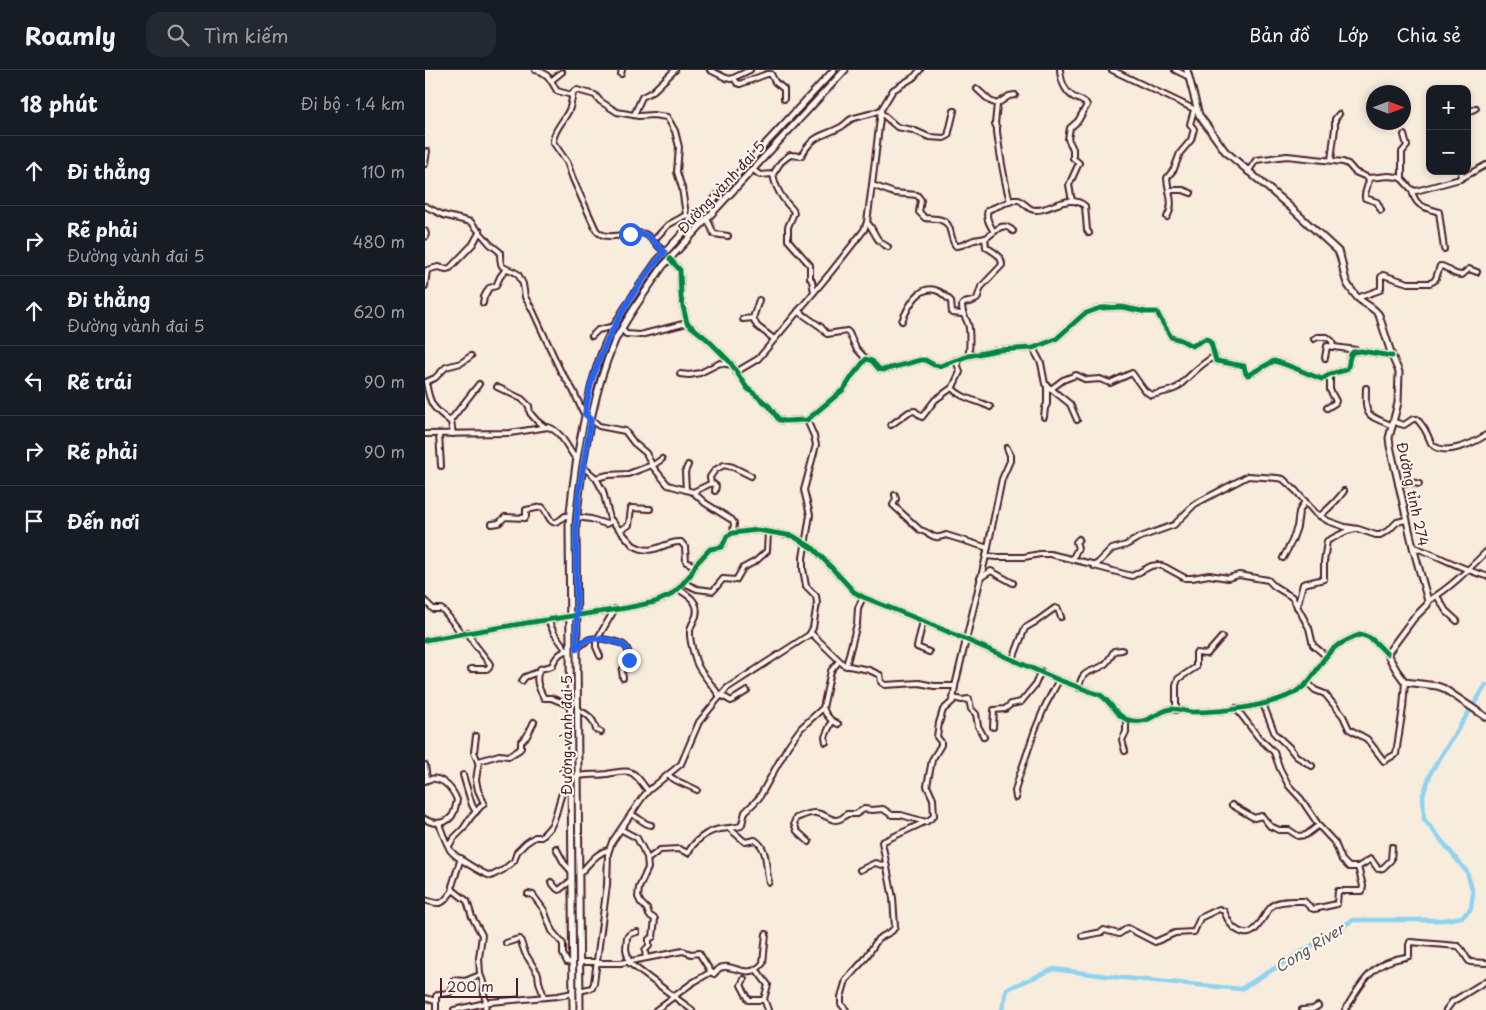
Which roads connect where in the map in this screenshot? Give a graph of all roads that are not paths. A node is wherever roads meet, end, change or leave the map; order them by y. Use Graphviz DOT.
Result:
graph roads {
  1 [pos="535,70"];
  2 [pos="675,70"];
  3 [pos="710,70"];
  4 [pos="750,70"];
  5 [pos="834,70"];
  6 [pos="845,70"];
  7 [pos="919,70"];
  8 [pos="1060,70"];
  9 [pos="1112,70"];
  10 [pos="1175,70"];
  11 [pos="1187,70"];
  12 [pos="543,71"];
  13 [pos="562,72"];
  14 [pos="1189,77"];
  15 [pos="734,78"];
  16 [pos="551,80"];
  17 [pos="977,88"];
  18 [pos="571,95"];
  19 [pos="1015,95"];
  20 [pos="784,99"];
  21 [pos="997,104"];
  22 [pos="1476,108"];
  23 [pos="1196,109"];
  24 [pos="881,111"];
  25 [pos="955,111"];
  26 [pos="1471,111"];
  27 [pos="1339,114"];
  28 [pos="634,115"];
  29 [pos="1404,135"];
  30 [pos="427,151"];
  31 [pos="1331,160"];
  32 [pos="425,164"];
  33 [pos="1486,165"];
  34 [pos="752,169"];
  35 [pos="1248,172"];
  36 [pos="773,174"];
  37 [pos="1461,175"];
  38 [pos="1369,178"];
  39 [pos="1402,179"];
  40 [pos="1460,179"];
  41 [pos="872,185"];
  42 [pos="1169,190"];
  43 [pos="1412,190"];
  44 [pos="1191,193"];
  45 [pos="1072,201"];
  46 [pos="1009,202"];
  47 [pos="425,206"];
  48 [pos="1381,210"];
  49 [pos="686,215"];
  50 [pos="700,215"];
  51 [pos="1167,217"];
  52 [pos="707,218"];
  53 [pos="867,222"];
  54 [pos="425,231"];
  55 [pos="480,231"];
  56 [pos="1013,231"];
  57 [pos="994,232"];
  58 [pos="1089,233"];
  59 [pos="728,236"];
  60 [pos="425,237"];
  61 [pos="985,238"];
  62 [pos="653,241"];
  63 [pos="888,247"];
  64 [pos="1444,249"];
  65 [pos="665,252"];
  66 [pos="669,258"];
  67 [pos="506,269"];
  68 [pos="1477,272"];
  69 [pos="425,286"];
  70 [pos="814,292"];
  71 [pos="1357,298"];
  72 [pos="759,300"];
  73 [pos="483,303"];
  74 [pos="798,311"];
  75 [pos="962,314"];
  76 [pos="753,318"];
  77 [pos="743,319"];
  78 [pos="902,321"];
  79 [pos="687,323"];
  80 [pos="615,326"];
  81 [pos="622,329"];
  82 [pos="592,336"];
  83 [pos="774,339"];
  84 [pos="1314,339"];
  85 [pos="1333,347"];
  86 [pos="1033,348"];
  87 [pos="1361,351"];
  88 [pos="471,356"];
  89 [pos="968,356"];
  90 [pos="1215,356"];
  91 [pos="1392,356"];
  92 [pos="1325,358"];
  93 [pos="866,359"];
  94 [pos="956,360"];
  95 [pos="732,365"];
  96 [pos="736,372"];
  97 [pos="681,374"];
  98 [pos="1330,374"];
  99 [pos="479,384"];
  100 [pos="1047,385"];
  101 [pos="497,387"];
  102 [pos="952,388"];
  103 [pos="1366,388"];
  104 [pos="1051,389"];
  105 [pos="989,407"];
  106 [pos="1327,408"];
  107 [pos="585,414"];
  108 [pos="1044,417"];
  109 [pos="591,420"];
  110 [pos="807,420"];
  111 [pos="1077,420"];
  112 [pos="450,421"];
  113 [pos="1393,424"];
  114 [pos="891,425"];
  115 [pos="545,427"];
  116 [pos="425,434"];
  117 [pos="439,434"];
  118 [pos="453,434"];
  119 [pos="1486,435"];
  120 [pos="1007,448"];
  121 [pos="662,459"];
  122 [pos="577,460"];
  123 [pos="688,465"];
  124 [pos="441,466"];
  125 [pos="652,466"];
  126 [pos="583,467"];
  127 [pos="751,476"];
  128 [pos="596,478"];
  129 [pos="711,483"];
  130 [pos="1398,484"];
  131 [pos="1419,484"];
  132 [pos="686,490"];
  133 [pos="715,491"];
  134 [pos="1344,491"];
  135 [pos="693,492"];
  136 [pos="895,495"];
  137 [pos="1305,501"];
  138 [pos="650,509"];
  139 [pos="570,516"];
  140 [pos="1320,516"];
  141 [pos="577,517"];
  142 [pos="1406,520"];
  143 [pos="612,521"];
  144 [pos="492,524"];
  145 [pos="1356,528"];
  146 [pos="620,530"];
  147 [pos="768,532"];
  148 [pos="733,533"];
  149 [pos="1079,539"];
  150 [pos="806,544"];
  151 [pos="1413,547"];
  152 [pos="988,548"];
  153 [pos="1486,552"];
  154 [pos="986,556"];
  155 [pos="1283,558"];
  156 [pos="1072,560"];
  157 [pos="695,566"];
  158 [pos="1094,566"];
  159 [pos="1468,570"];
  160 [pos="1486,576"];
  161 [pos="980,578"];
  162 [pos="684,582"];
  163 [pos="1013,582"];
  164 [pos="678,590"];
  165 [pos="1437,596"];
  166 [pos="863,597"];
  167 [pos="1428,601"];
  168 [pos="425,602"];
  169 [pos="1297,606"];
  170 [pos="615,610"];
  171 [pos="577,616"];
  172 [pos="570,617"];
  173 [pos="1061,617"];
  174 [pos="548,620"];
  175 [pos="923,621"];
  176 [pos="1457,621"];
  177 [pos="468,632"];
  178 [pos="811,633"];
  179 [pos="462,634"];
  180 [pos="1222,636"];
  181 [pos="598,639"];
  182 [pos="965,639"];
  183 [pos="425,640"];
  184 [pos="577,649"];
  185 [pos="1122,650"];
  186 [pos="568,651"];
  187 [pos="929,652"];
  188 [pos="1387,654"];
  189 [pos="600,656"];
  190 [pos="1326,656"];
  191 [pos="1013,659"];
  192 [pos="839,662"];
  193 [pos="846,666"];
  194 [pos="471,668"];
  195 [pos="1041,671"];
  196 [pos="538,672"];
  197 [pos="623,678"];
  198 [pos="522,680"];
  199 [pos="1059,680"];
  200 [pos="1405,682"];
  201 [pos="1308,683"];
  202 [pos="955,686"];
  203 [pos="1079,688"];
  204 [pos="747,691"];
  205 [pos="721,696"];
  206 [pos="953,698"];
  207 [pos="1263,704"];
  208 [pos="571,706"];
  209 [pos="823,708"];
  210 [pos="1236,708"];
  211 [pos="577,710"];
  212 [pos="1176,710"];
  213 [pos="1485,717"];
  214 [pos="1125,719"];
  215 [pos="832,721"];
  216 [pos="534,722"];
  217 [pos="839,724"];
  218 [pos="993,727"];
  219 [pos="601,732"];
  220 [pos="476,736"];
  221 [pos="983,737"];
  222 [pos="827,742"];
  223 [pos="1125,750"];
  224 [pos="478,762"];
  225 [pos="425,765"];
  226 [pos="1312,766"];
  227 [pos="463,775"];
  228 [pos="668,775"];
  229 [pos="578,776"];
  230 [pos="571,779"];
  231 [pos="426,780"];
  232 [pos="697,790"];
  233 [pos="648,791"];
  234 [pos="1016,798"];
  235 [pos="1232,805"];
  236 [pos="476,812"];
  237 [pos="631,814"];
  238 [pos="425,819"];
  239 [pos="926,822"];
  240 [pos="439,824"];
  241 [pos="651,824"];
  242 [pos="1319,825"];
  243 [pos="729,828"];
  244 [pos="622,830"];
  245 [pos="809,842"];
  246 [pos="449,846"];
  247 [pos="1392,847"];
  248 [pos="556,848"];
  249 [pos="609,850"];
  250 [pos="461,858"];
  251 [pos="648,859"];
  252 [pos="886,866"];
  253 [pos="1358,867"];
  254 [pos="860,870"];
  255 [pos="572,872"];
  256 [pos="579,874"];
  257 [pos="572,880"];
  258 [pos="551,882"];
  259 [pos="769,882"];
  260 [pos="453,890"];
  261 [pos="528,894"];
  262 [pos="425,900"];
  263 [pos="637,932"];
  264 [pos="766,934"];
  265 [pos="1082,936"];
  266 [pos="506,943"];
  267 [pos="646,958"];
  268 [pos="573,962"];
  269 [pos="579,962"];
  270 [pos="598,962"];
  271 [pos="629,962"];
  272 [pos="1486,963"];
  273 [pos="756,969"];
  274 [pos="711,972"];
  275 [pos="480,975"];
  276 [pos="744,979"];
  277 [pos="454,980"];
  278 [pos="1486,981"];
  279 [pos="453,986"];
  280 [pos="579,991"];
  281 [pos="573,993"];
  282 [pos="673,996"];
  283 [pos="544,997"];
  284 [pos="425,998"];
  285 [pos="764,1000"];
  286 [pos="435,1001"];
  287 [pos="486,1002"];
  288 [pos="1318,1006"];
  289 [pos="436,1010"];
  290 [pos="453,1010"];
  291 [pos="485,1010"];
  292 [pos="573,1010"];
  293 [pos="580,1010"];
  294 [pos="656,1010"];
  295 [pos="692,1010"];
  296 [pos="768,1010"];
  297 [pos="846,1010"];
  298 [pos="1302,1010"];
  299 [pos="1345,1010"];
  300 [pos="1445,1010"];
  1 -- 12 [label="street"];
  2 -- 28 [label="street"];
  3 -- 15 [label="street"];
  4 -- 15 [label="street"];
  5 -- 50 [label="main road, Đường vành đai 5"];
  6 -- 34 [label="main road, Đường vành đai 5"];
  7 -- 24 [label="street"];
  8 -- 45 [label="street"];
  9 -- 23 [label="street"];
  10 -- 14 [label="street"];
  11 -- 14 [label="main road, Đường tỉnh 274"];
  12 -- 16 [label="street"];
  13 -- 16 [label="street"];
  14 -- 23 [label="main road, Đường tỉnh 274"];
  15 -- 20 [label="street"];
  16 -- 18 [label="street"];
  17 -- 21 [label="street"];
  18 -- 28 [label="street"];
  18 -- 62 [label="street"];
  19 -- 21 [label="street"];
  21 -- 46 [label="street"];
  22 -- 26 [label="street"];
  23 -- 35 [label="main road, Đường tỉnh 274"];
  23 -- 42 [label="street"];
  24 -- 25 [label="street"];
  24 -- 36 [label="street"];
  24 -- 41 [label="street"];
  27 -- 31 [label="street"];
  28 -- 49 [label="street"];
  29 -- 39 [label="street"];
  30 -- 32 [label="street"];
  31 -- 35 [label="street"];
  31 -- 38 [label="street"];
  33 -- 40 [label="street"];
  34 -- 36 [label="street"];
  34 -- 52 [label="main road, Đường vành đai 5"];
  35 -- 71 [label="main road, Đường tỉnh 274"];
  36 -- 70 [label="street"];
  37 -- 40 [label="street"];
  38 -- 39 [label="street"];
  38 -- 48 [label="street"];
  39 -- 43 [label="street"];
  40 -- 43 [label="street"];
  41 -- 53 [label="street"];
  41 -- 61 [label="street"];
  42 -- 44 [label="street"];
  42 -- 51 [label="street"];
  43 -- 64 [label="street"];
  45 -- 46 [label="street"];
  45 -- 58 [label="street"];
  46 -- 57 [label="street"];
  47 -- 55 [label="street"];
  49 -- 50 [label="street"];
  49 -- 62 [label="street"];
  50 -- 65 [label="main road, Đường vành đai 5"];
  52 -- 59 [label="street"];
  52 -- 66 [label="main road, Đường vành đai 5"];
  53 -- 63 [label="street"];
  53 -- 70 [label="street"];
  54 -- 60 [label="street"];
  55 -- 67 [label="street"];
  55 -- 69 [label="street"];
  56 -- 57 [label="street"];
  57 -- 61 [label="street"];
  61 -- 75 [label="street"];
  62 -- 65 [label="street"];
  65 -- 80 [label="main road, Đường vành đai 5"];
  66 -- 79 [label="street"];
  66 -- 81 [label="main road, Đường vành đai 5"];
  67 -- 73 [label="street"];
  67 -- 107 [label="street"];
  68 -- 71 [label="street"];
  70 -- 74 [label="street"];
  71 -- 91 [label="main road, Đường tỉnh 274"];
  72 -- 76 [label="street"];
  74 -- 83 [label="street"];
  74 -- 93 [label="street"];
  75 -- 78 [label="street"];
  75 -- 89 [label="street"];
  76 -- 77 [label="street"];
  76 -- 83 [label="street"];
  79 -- 81 [label="street"];
  79 -- 95 [label="street"];
  80 -- 82 [label="street"];
  80 -- 107 [label="main road, Đường vành đai 5"];
  81 -- 109 [label="main road, Đường vành đai 5"];
  83 -- 96 [label="street"];
  84 -- 85 [label="street"];
  85 -- 87 [label="street"];
  85 -- 92 [label="street"];
  86 -- 89 [label="street"];
  86 -- 90 [label="street"];
  86 -- 100 [label="street"];
  87 -- 91 [label="street"];
  87 -- 98 [label="street"];
  88 -- 112 [label="street"];
  89 -- 94 [label="street"];
  90 -- 98 [label="street"];
  90 -- 104 [label="street"];
  91 -- 113 [label="main road, Đường tỉnh 274"];
  93 -- 94 [label="street"];
  93 -- 110 [label="street"];
  94 -- 102 [label="street"];
  95 -- 96 [label="street"];
  95 -- 97 [label="street"];
  96 -- 110 [label="street"];
  98 -- 106 [label="street"];
  99 -- 112 [label="street"];
  100 -- 104 [label="street"];
  100 -- 108 [label="street"];
  101 -- 115 [label="street"];
  102 -- 105 [label="street"];
  102 -- 114 [label="street"];
  103 -- 113 [label="street"];
  104 -- 111 [label="street"];
  107 -- 109 [label="street"];
  107 -- 122 [label="main road, Đường vành đai 5"];
  109 -- 125 [label="street"];
  109 -- 126 [label="main road, Đường vành đai 5"];
  110 -- 150 [label="street"];
  112 -- 118 [label="street"];
  113 -- 119 [label="street"];
  113 -- 130 [label="main road, Đường tỉnh 274"];
  115 -- 118 [label="street"];
  115 -- 122 [label="street"];
  116 -- 117 [label="street"];
  117 -- 118 [label="street"];
  117 -- 124 [label="street"];
  120 -- 152 [label="street"];
  121 -- 125 [label="street"];
  122 -- 139 [label="main road, Đường vành đai 5"];
  123 -- 132 [label="street"];
  125 -- 128 [label="street"];
  125 -- 132 [label="street"];
  126 -- 128 [label="street"];
  126 -- 141 [label="main road, Đường vành đai 5"];
  127 -- 129 [label="street"];
  128 -- 143 [label="street"];
  129 -- 133 [label="street"];
  129 -- 135 [label="street"];
  130 -- 131 [label="street"];
  130 -- 142 [label="main road, Đường tỉnh 274"];
  132 -- 135 [label="street"];
  134 -- 140 [label="street"];
  135 -- 148 [label="street"];
  136 -- 152 [label="street"];
  137 -- 140 [label="street"];
  137 -- 155 [label="street"];
  137 -- 158 [label="street"];
  138 -- 146 [label="street"];
  139 -- 144 [label="street"];
  139 -- 172 [label="main road, Đường vành đai 5"];
  140 -- 145 [label="street"];
  141 -- 143 [label="street"];
  141 -- 171 [label="main road, Đường vành đai 5"];
  142 -- 145 [label="street"];
  142 -- 151 [label="main road, Đường tỉnh 274"];
  143 -- 146 [label="street"];
  145 -- 169 [label="street"];
  146 -- 157 [label="street"];
  147 -- 148 [label="street"];
  147 -- 150 [label="street"];
  147 -- 162 [label="street"];
  148 -- 157 [label="street"];
  149 -- 156 [label="street"];
  150 -- 166 [label="street"];
  150 -- 178 [label="street"];
  151 -- 159 [label="street"];
  151 -- 167 [label="main road, Đường tỉnh 274"];
  152 -- 154 [label="street"];
  153 -- 159 [label="street"];
  154 -- 156 [label="street"];
  154 -- 161 [label="street"];
  156 -- 158 [label="street"];
  157 -- 162 [label="street"];
  158 -- 169 [label="street"];
  159 -- 160 [label="street"];
  159 -- 165 [label="street"];
  161 -- 163 [label="street"];
  161 -- 182 [label="street"];
  162 -- 164 [label="street"];
  164 -- 170 [label="street"];
  164 -- 205 [label="street"];
  165 -- 167 [label="street"];
  165 -- 176 [label="street"];
  166 -- 175 [label="street"];
  166 -- 193 [label="street"];
  167 -- 188 [label="main road"];
  168 -- 179 [label="street"];
  169 -- 190 [label="street"];
  170 -- 171 [label="street"];
  170 -- 181 [label="street"];
  171 -- 172 [label="street"];
  171 -- 184 [label="main road, Đường vành đai 5"];
  172 -- 174 [label="street"];
  172 -- 186 [label="main road, Đường vành đai 5"];
  173 -- 191 [label="street"];
  174 -- 177 [label="street"];
  174 -- 186 [label="street"];
  175 -- 182 [label="street"];
  175 -- 187 [label="street"];
  177 -- 179 [label="street"];
  177 -- 194 [label="street"];
  178 -- 192 [label="street"];
  178 -- 205 [label="street"];
  179 -- 183 [label="street"];
  180 -- 212 [label="street"];
  181 -- 184 [label="street"];
  181 -- 189 [label="street"];
  181 -- 197 [label="street"];
  182 -- 191 [label="street"];
  182 -- 202 [label="street"];
  184 -- 211 [label="main road, Đường vành đai 5"];
  185 -- 203 [label="street"];
  186 -- 196 [label="street"];
  186 -- 208 [label="main road, Đường vành đai 5"];
  188 -- 190 [label="street"];
  188 -- 200 [label="main road"];
  190 -- 201 [label="street"];
  191 -- 195 [label="street"];
  192 -- 193 [label="street"];
  192 -- 209 [label="street"];
  193 -- 202 [label="street"];
  195 -- 199 [label="street"];
  195 -- 218 [label="street"];
  196 -- 198 [label="street"];
  196 -- 208 [label="street"];
  199 -- 203 [label="street"];
  199 -- 234 [label="street"];
  200 -- 201 [label="street"];
  200 -- 213 [label="main road"];
  201 -- 207 [label="street"];
  202 -- 206 [label="street"];
  203 -- 214 [label="street"];
  204 -- 205 [label="street"];
  205 -- 228 [label="street"];
  206 -- 221 [label="street"];
  206 -- 239 [label="street"];
  207 -- 210 [label="street"];
  207 -- 226 [label="street"];
  208 -- 230 [label="main road, Đường vành đai 5"];
  209 -- 215 [label="street"];
  209 -- 243 [label="street"];
  210 -- 212 [label="street"];
  210 -- 242 [label="street"];
  211 -- 219 [label="street"];
  211 -- 229 [label="main road, Đường vành đai 5"];
  212 -- 214 [label="street"];
  214 -- 223 [label="street"];
  215 -- 217 [label="street"];
  215 -- 222 [label="street"];
  216 -- 224 [label="street"];
  220 -- 224 [label="street"];
  224 -- 236 [label="street"];
  225 -- 231 [label="street"];
  227 -- 236 [label="street"];
  228 -- 232 [label="street"];
  228 -- 233 [label="street"];
  229 -- 230 [label="street"];
  229 -- 233 [label="street"];
  229 -- 256 [label="main road, Đường vành đai 5"];
  230 -- 250 [label="street"];
  230 -- 255 [label="main road, Đường vành đai 5"];
  231 -- 240 [label="street"];
  233 -- 237 [label="street"];
  235 -- 242 [label="street"];
  236 -- 246 [label="street"];
  237 -- 241 [label="street"];
  237 -- 244 [label="street"];
  238 -- 240 [label="street"];
  239 -- 245 [label="street"];
  239 -- 252 [label="street"];
  240 -- 246 [label="street"];
  242 -- 253 [label="street"];
  243 -- 251 [label="street"];
  243 -- 259 [label="street"];
  244 -- 249 [label="street"];
  244 -- 251 [label="street"];
  246 -- 250 [label="street"];
  247 -- 253 [label="street"];
  248 -- 255 [label="street"];
  249 -- 256 [label="street"];
  249 -- 270 [label="street"];
  250 -- 260 [label="street"];
  251 -- 267 [label="street"];
  252 -- 254 [label="street"];
  252 -- 297 [label="street"];
  253 -- 265 [label="street"];
  255 -- 257 [label="main road, Đường vành đai 5"];
  256 -- 269 [label="main road, Đường vành đai 5"];
  257 -- 258 [label="street"];
  257 -- 268 [label="main road"];
  260 -- 262 [label="street"];
  260 -- 275 [label="street"];
  261 -- 268 [label="street"];
  263 -- 271 [label="street"];
  264 -- 273 [label="street"];
  266 -- 283 [label="street"];
  267 -- 271 [label="street"];
  267 -- 274 [label="street"];
  268 -- 281 [label="main road"];
  269 -- 270 [label="street"];
  269 -- 280 [label="main road, Đường vành đai 5"];
  270 -- 271 [label="street"];
  270 -- 280 [label="street"];
  271 -- 282 [label="street"];
  272 -- 299 [label="street"];
  273 -- 274 [label="street"];
  273 -- 285 [label="street"];
  274 -- 282 [label="street"];
  275 -- 277 [label="street"];
  275 -- 287 [label="street"];
  276 -- 285 [label="street"];
  278 -- 300 [label="street"];
  279 -- 286 [label="street"];
  280 -- 293 [label="main road, Đường vành đai 5"];
  281 -- 283 [label="street"];
  281 -- 292 [label="main road"];
  282 -- 294 [label="street"];
  282 -- 295 [label="street"];
  283 -- 287 [label="street"];
  284 -- 286 [label="street"];
  285 -- 296 [label="street"];
  286 -- 289 [label="street"];
  287 -- 290 [label="street"];
  287 -- 291 [label="street"];
  288 -- 298 [label="street"];
}
